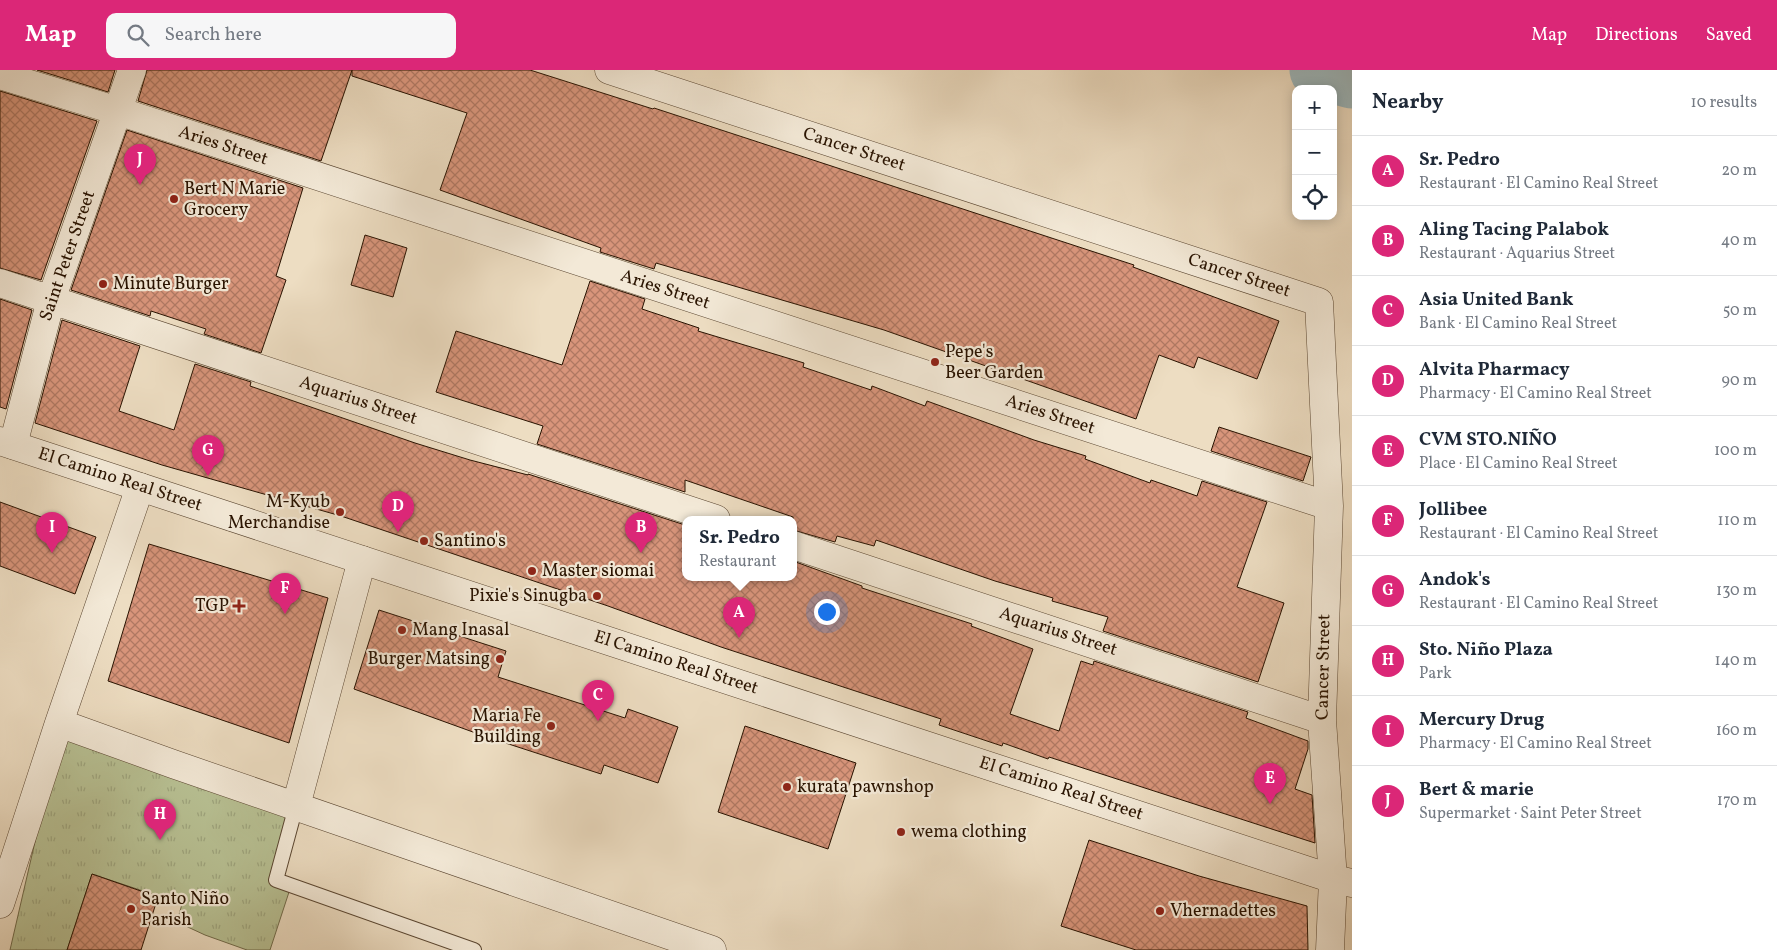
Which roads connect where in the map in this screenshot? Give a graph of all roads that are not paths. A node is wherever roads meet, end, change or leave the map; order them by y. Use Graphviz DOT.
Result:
graph roads {
  1 [pos="132,70"];
  2 [pos="609,70"];
  3 [pos="0,75"];
  4 [pos="118,111"];
  5 [pos="0,283"];
  6 [pos="52,300"];
  7 [pos="6,443"];
  8 [pos="140,487"];
  9 [pos="1329,506"];
  10 [pos="707,516"];
  11 [pos="797,546"];
  12 [pos="362,560"];
  13 [pos="1322,720"];
  14 [pos="59,724"];
  15 [pos="296,806"];
  16 [pos="1343,881"];
  17 [pos="0,904"];
  18 [pos="474,950"];
  19 [pos="712,950"];
  20 [pos="1330,950"];
  1 -- 4 [label="street, Saint Peter Street"];
  2 -- 9 [label="street, Cancer Street"];
  3 -- 4 [label="street, Aries Street"];
  4 -- 6 [label="street, Saint Peter Street"];
  4 -- 9 [label="street, Aries Street"];
  5 -- 6 [label="street, Aquarius Street"];
  6 -- 7 [label="street, Saint Peter Street"];
  6 -- 10 [label="street, Aquarius Street"];
  7 -- 8 [label="street, El Camino Real Street"];
  8 -- 12 [label="street, El Camino Real Street"];
  8 -- 14 [label="street"];
  9 -- 13 [label="street, Cancer Street"];
  11 -- 13 [label="street, Aquarius Street"];
  12 -- 15 [label="street"];
  12 -- 16 [label="street, El Camino Real Street"];
  13 -- 16 [label="street, Cancer Street"];
  14 -- 15 [label="street"];
  14 -- 17 [label="street"];
  15 -- 18 [label="lane"];
  15 -- 19 [label="street"];
  16 -- 20 [label="street, Cancer Street"];
}
